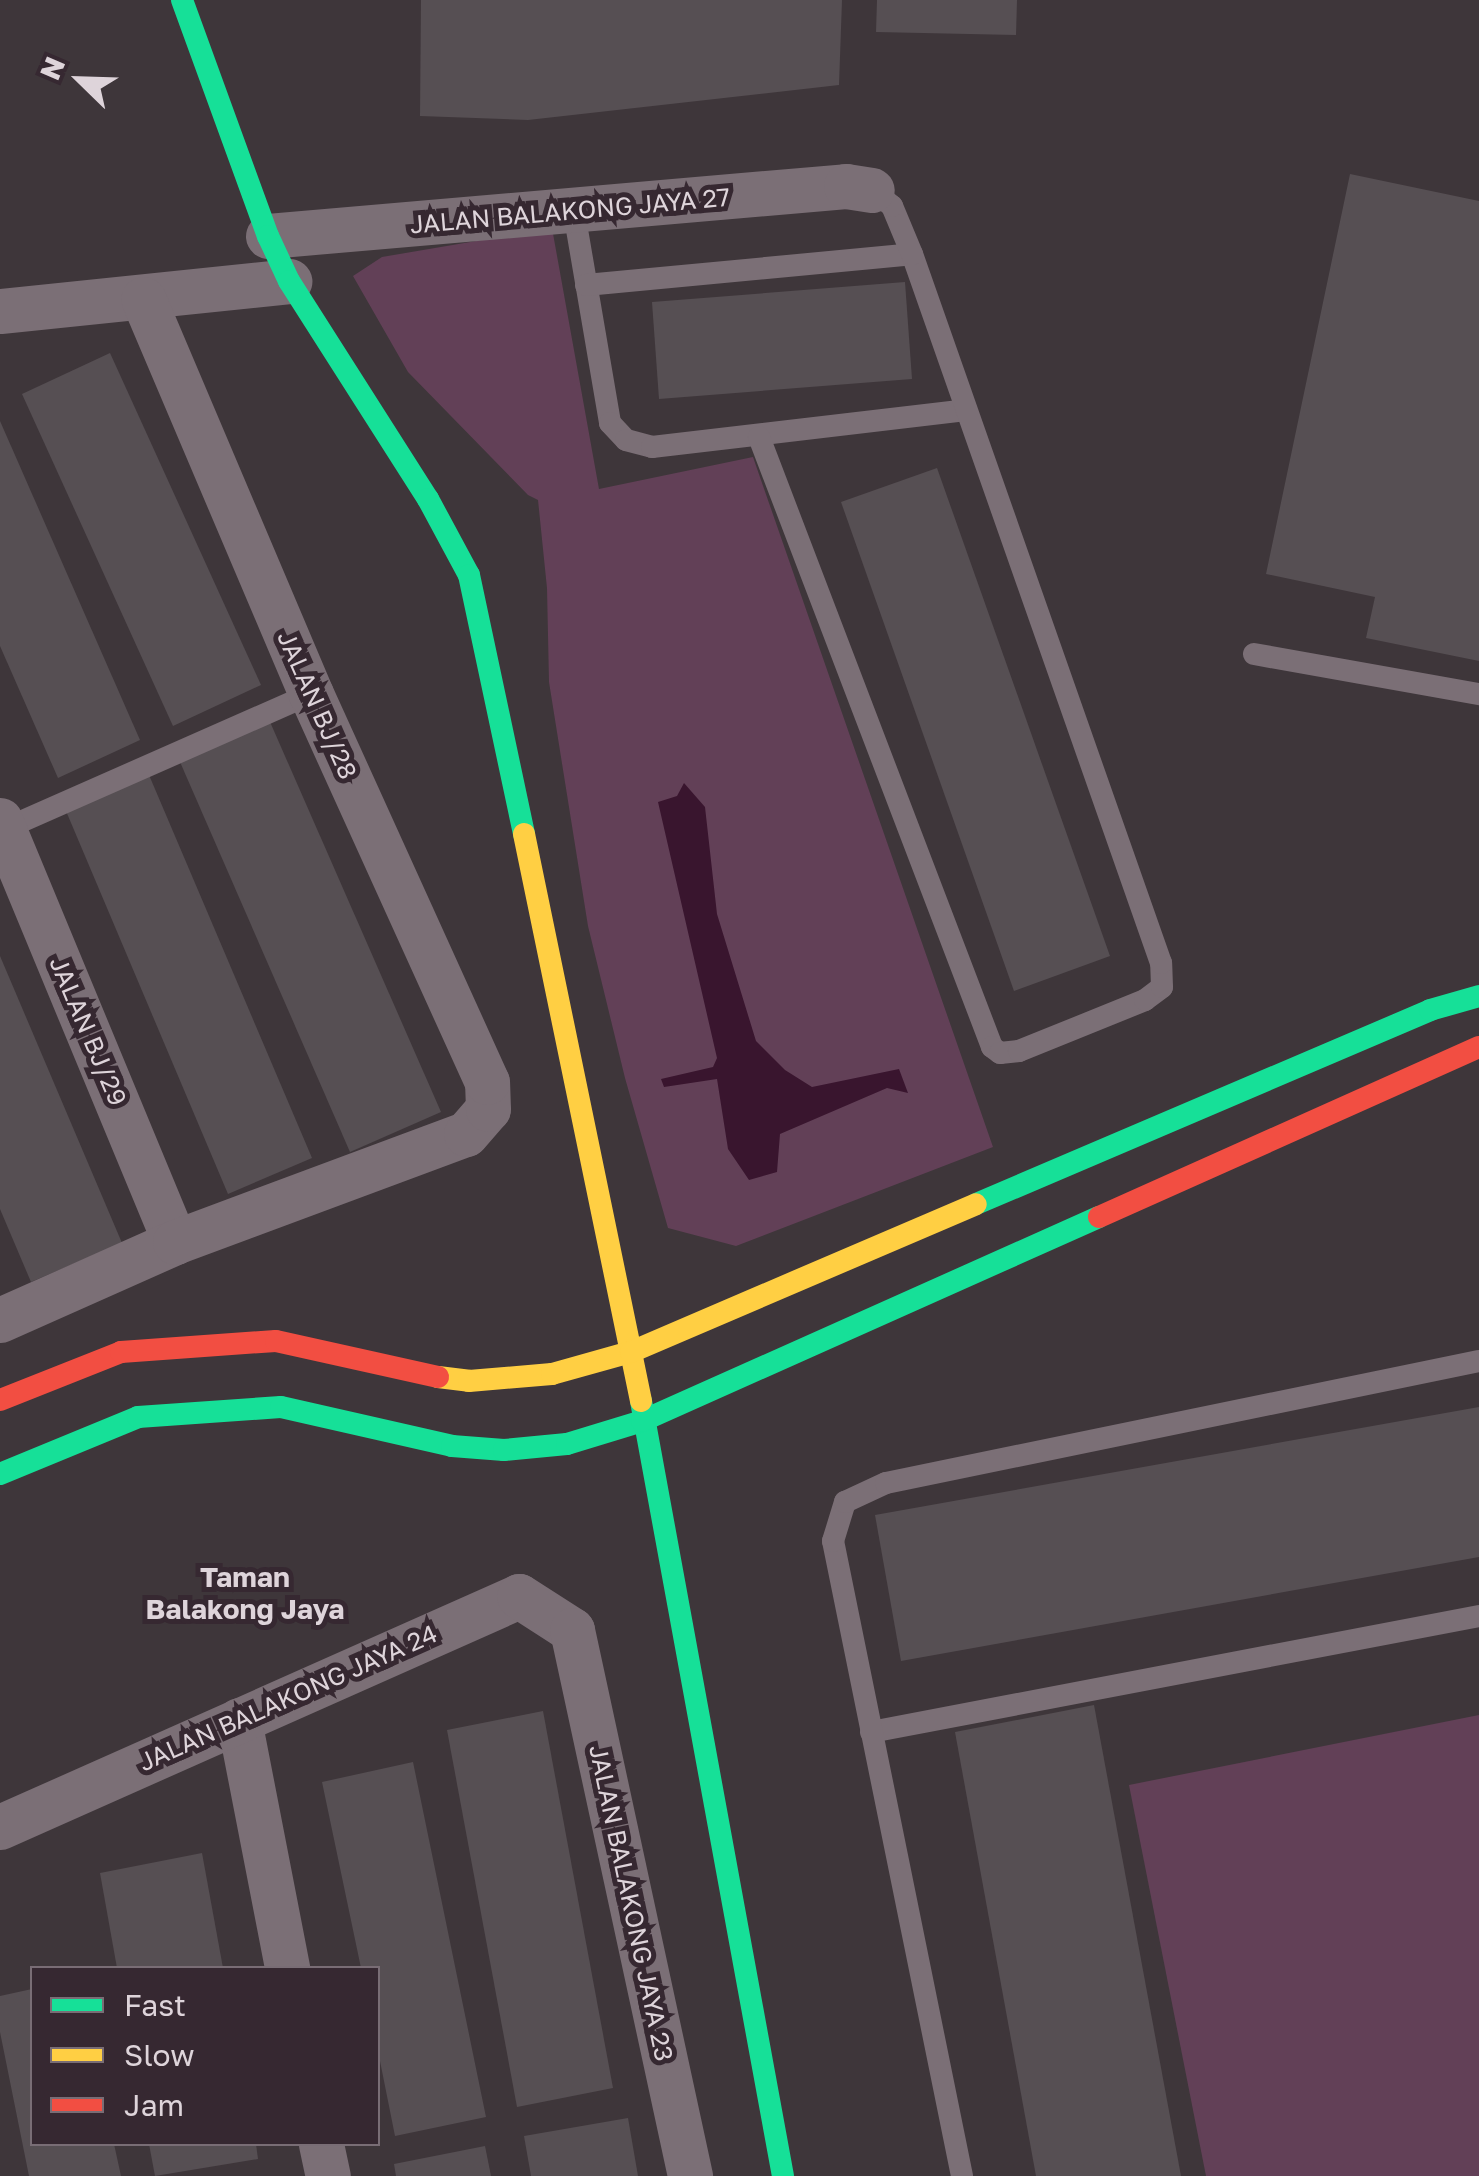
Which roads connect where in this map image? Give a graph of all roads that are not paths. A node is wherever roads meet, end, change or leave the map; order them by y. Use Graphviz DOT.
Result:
graph roads {
  1 [pos="182,0"];
  2 [pos="872,190"];
  3 [pos="574,212"];
  4 [pos="268,236"];
  5 [pos="912,254"];
  6 [pos="289,281"];
  7 [pos="586,285"];
  8 [pos="143,299"];
  9 [pos="0,311"];
  10 [pos="966,410"];
  11 [pos="759,436"];
  12 [pos="1254,654"];
  13 [pos="311,694"];
  14 [pos="1479,694"];
  15 [pos="1,827"];
  16 [pos="1479,996"];
  17 [pos="1479,1047"];
  18 [pos="175,1242"];
  19 [pos="0,1320"];
  20 [pos="631,1352"];
  21 [pos="1479,1361"];
  22 [pos="0,1400"];
  23 [pos="642,1421"];
  24 [pos="0,1474"];
  25 [pos="1479,1616"];
  26 [pos="572,1630"];
  27 [pos="239,1720"];
  28 [pos="871,1732"];
  29 [pos="0,1827"];
  30 [pos="287,1966"];
  31 [pos="322,2146"];
  32 [pos="328,2176"];
  33 [pos="690,2176"];
  34 [pos="783,2176"];
  35 [pos="962,2176"];
  1 -- 4 [label="street"];
  2 -- 3 [label="street, JALAN BALAKONG JAYA 27"];
  2 -- 5 [label="lane"];
  3 -- 4 [label="street, JALAN BALAKONG JAYA 27"];
  3 -- 7 [label="lane"];
  4 -- 6 [label="street"];
  5 -- 7 [label="lane"];
  5 -- 10 [label="lane"];
  6 -- 8 [label="street"];
  6 -- 20 [label="street"];
  7 -- 11 [label="lane"];
  8 -- 9 [label="street"];
  8 -- 13 [label="street, JALAN BJ/28"];
  10 -- 11 [label="lane"];
  10 -- 11 [label="lane"];
  12 -- 14 [label="lane"];
  13 -- 15 [label="lane"];
  13 -- 18 [label="street, JALAN BJ/28"];
  15 -- 18 [label="street, JALAN BJ/29"];
  16 -- 20 [label="street"];
  17 -- 23 [label="street"];
  18 -- 19 [label="street"];
  20 -- 22 [label="street"];
  20 -- 23 [label="street"];
  21 -- 28 [label="lane"];
  23 -- 24 [label="street"];
  23 -- 34 [label="street"];
  25 -- 28 [label="lane"];
  26 -- 27 [label="street, JALAN BALAKONG JAYA 24"];
  26 -- 33 [label="street, JALAN BALAKONG JAYA 23"];
  27 -- 29 [label="street, JALAN BALAKONG JAYA 24"];
  27 -- 30 [label="street"];
  28 -- 35 [label="lane"];
  31 -- 32 [label="street"];
}
